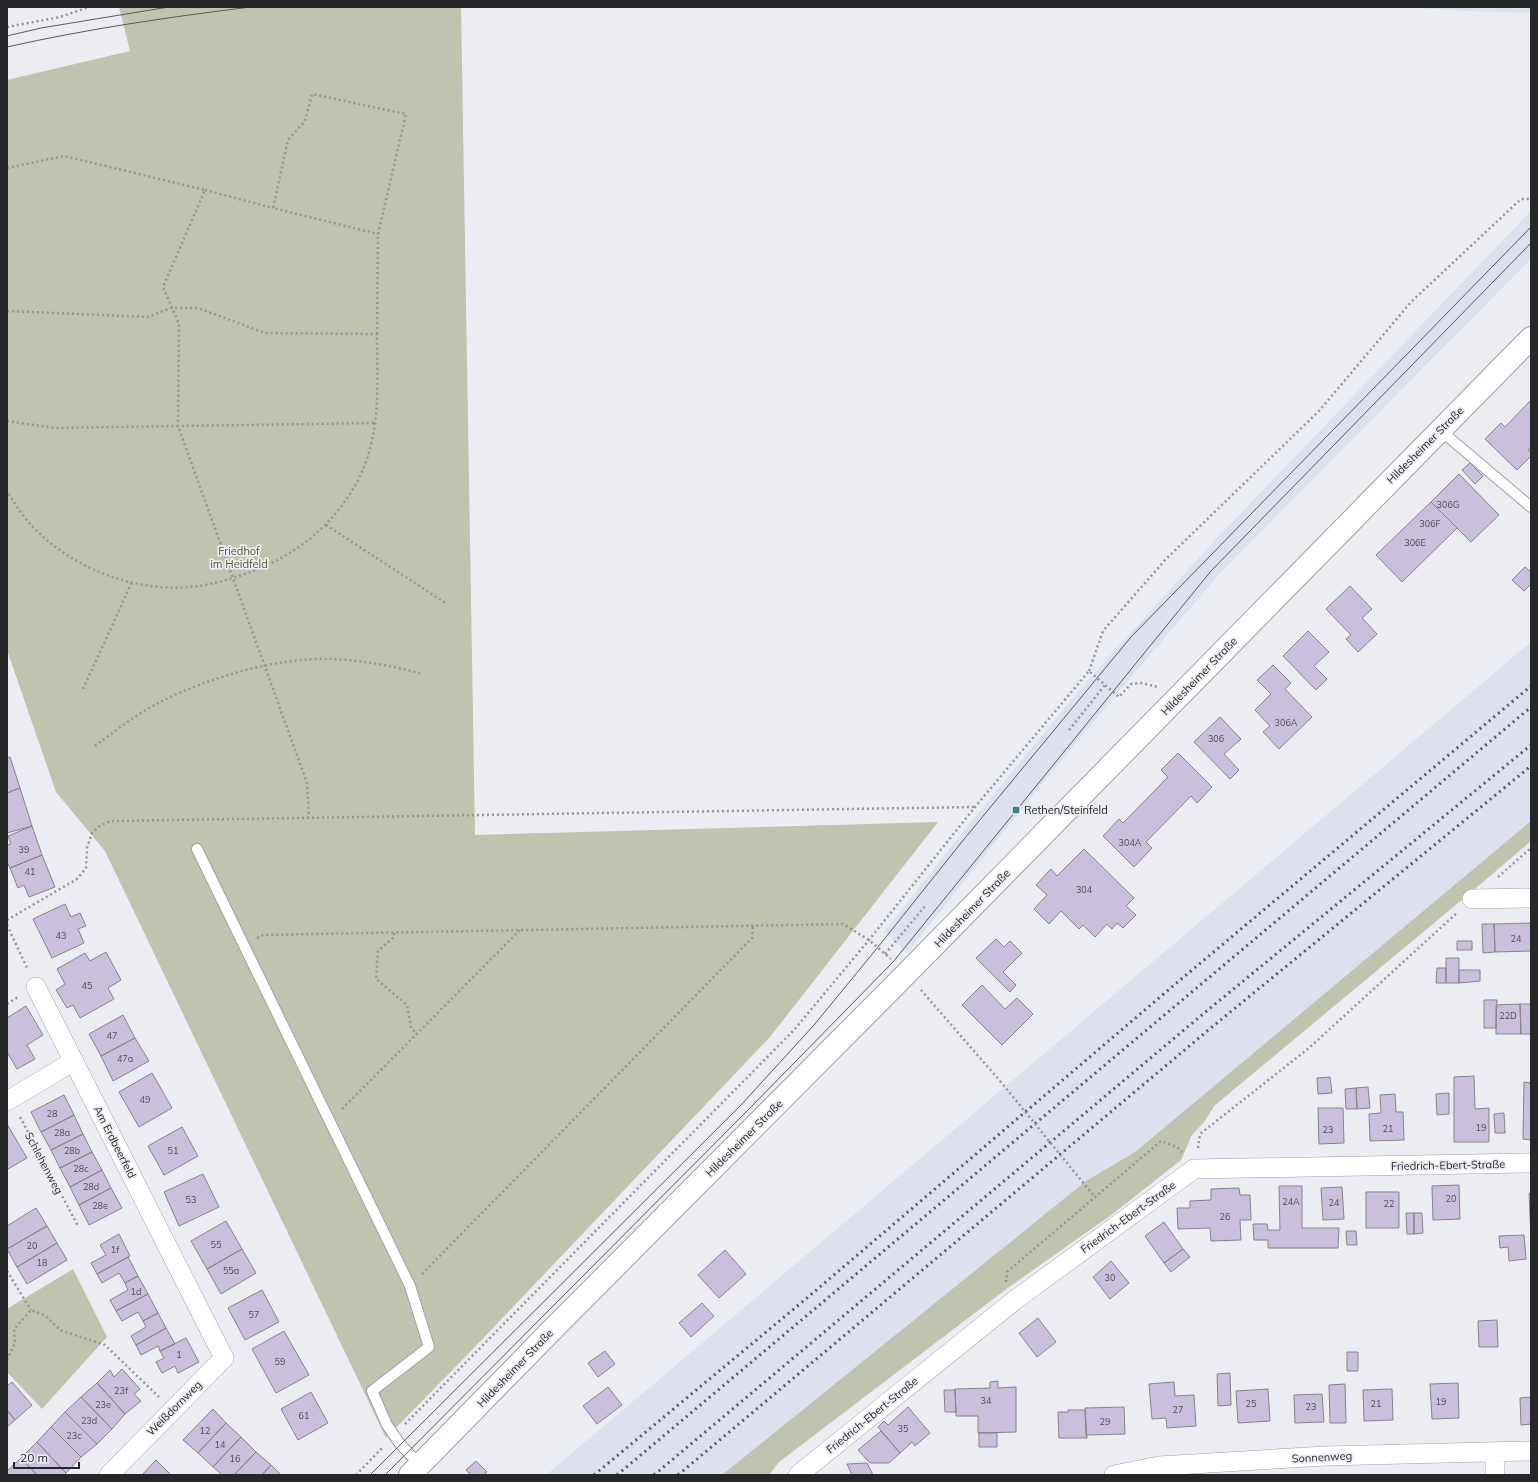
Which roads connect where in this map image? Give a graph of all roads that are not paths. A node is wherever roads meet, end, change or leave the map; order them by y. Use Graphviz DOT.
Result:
graph roads {
  1 [pos="1531,338"];
  2 [pos="1440,430"];
  3 [pos="1531,507"];
  4 [pos="197,849"];
  5 [pos="1531,898"];
  6 [pos="1472,899"];
  7 [pos="36,987"];
  8 [pos="74,1061"];
  9 [pos="9,1100"];
  10 [pos="1531,1163"];
  11 [pos="224,1358"];
  12 [pos="1531,1450"];
  13 [pos="1495,1452"];
  14 [pos="415,1470"];
  15 [pos="109,1475"];
  16 [pos="798,1475"];
  17 [pos="1114,1475"];
  18 [pos="1494,1475"];
  1 -- 2 [label="street, Hildesheimer Straße"];
  2 -- 3 [label="lane"];
  2 -- 14 [label="street, Hildesheimer Straße"];
  4 -- 14 [label="lane"];
  5 -- 6 [label="street"];
  7 -- 8 [label="street, Am Erdbeerfeld"];
  8 -- 9 [label="street"];
  8 -- 11 [label="street, Am Erdbeerfeld"];
  10 -- 16 [label="street, Friedrich-Ebert-Straße"];
  11 -- 15 [label="street, Weißdornweg"];
  12 -- 13 [label="street, Sonnenweg"];
  13 -- 17 [label="street, Sonnenweg"];
  13 -- 18 [label="street"];
}
